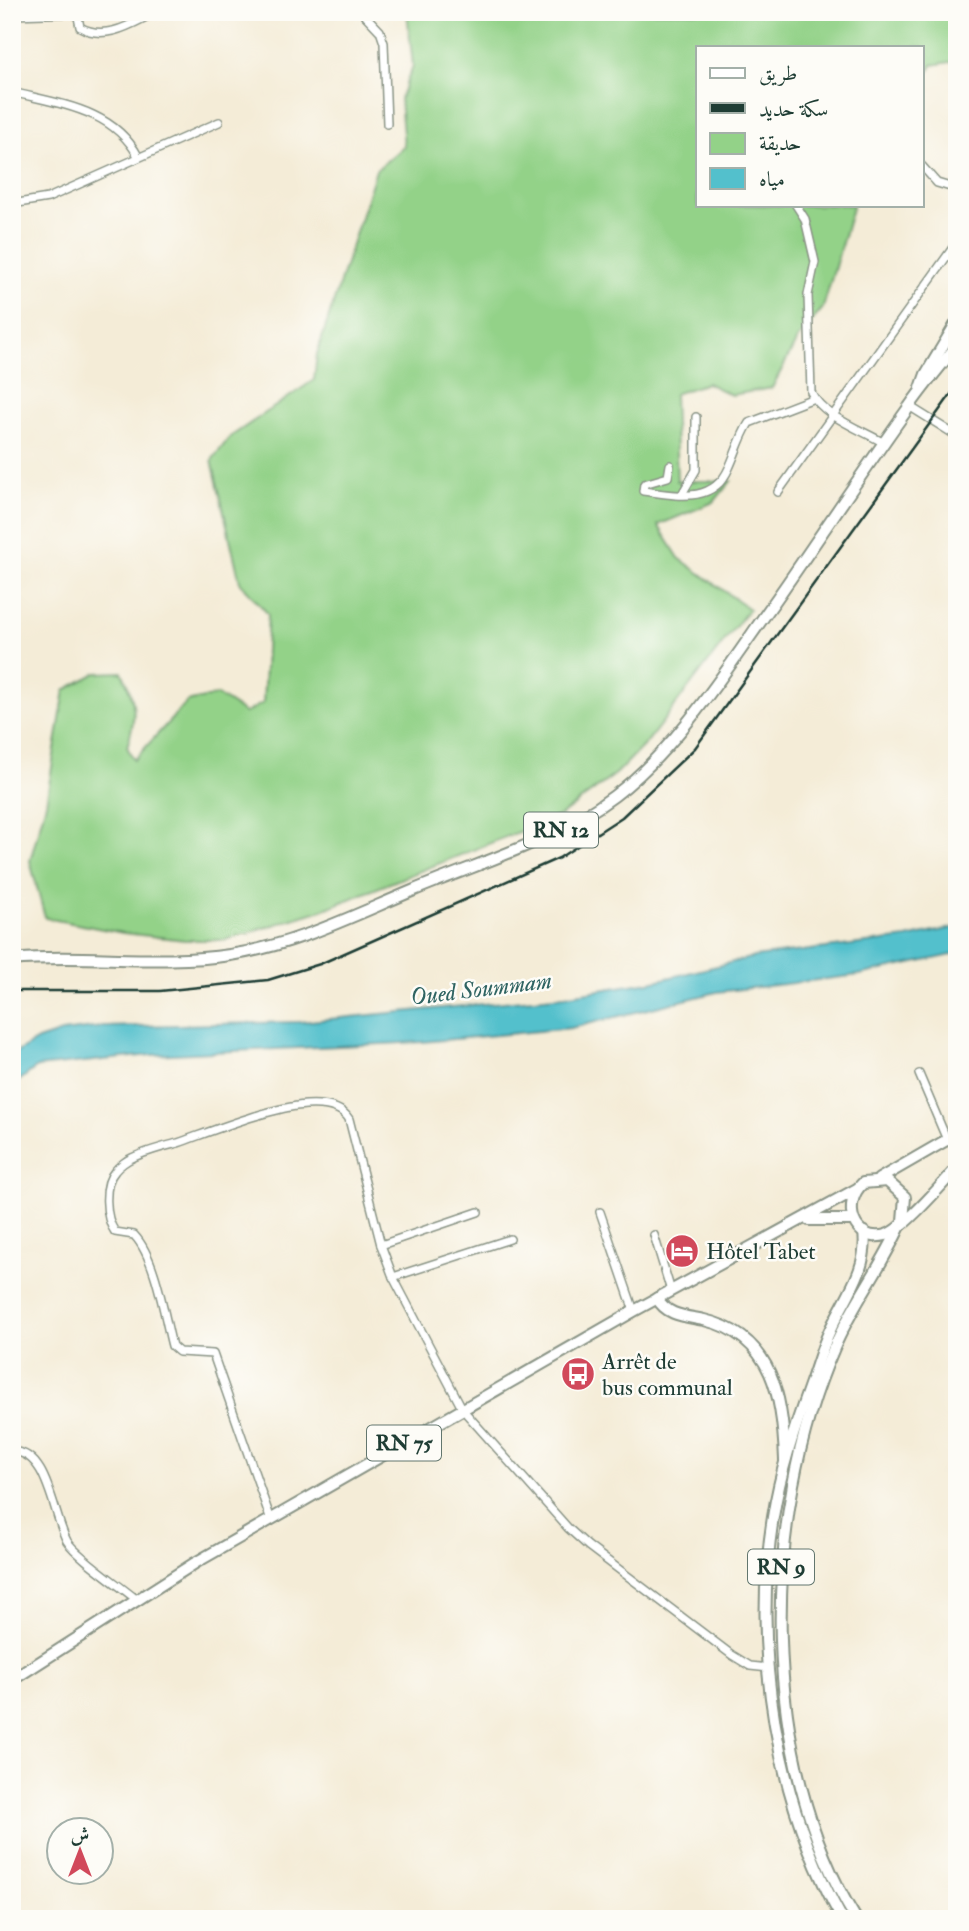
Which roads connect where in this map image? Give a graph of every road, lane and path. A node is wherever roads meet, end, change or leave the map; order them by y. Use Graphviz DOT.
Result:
graph roads {
  1 [pos="77,12"];
  2 [pos="134,12"];
  3 [pos="156,12"];
  4 [pos="362,12"];
  5 [pos="12,15"];
  6 [pos="136,21"];
  7 [pos="12,92"];
  8 [pos="219,122"];
  9 [pos="387,124"];
  10 [pos="138,156"];
  11 [pos="923,167"];
  12 [pos="957,189"];
  13 [pos="12,204"];
  14 [pos="797,206"];
  15 [pos="957,242"];
  16 [pos="957,322"];
  17 [pos="957,345"];
  18 [pos="921,391"];
  19 [pos="814,398"];
  20 [pos="909,406"];
  21 [pos="834,415"];
  22 [pos="696,417"];
  23 [pos="957,436"];
  24 [pos="884,443"];
  25 [pos="670,465"];
  26 [pos="778,492"];
  27 [pos="682,494"];
  28 [pos="12,960"];
  29 [pos="919,1074"];
  30 [pos="952,1137"];
  31 [pos="957,1168"];
  32 [pos="879,1179"];
  33 [pos="857,1189"];
  34 [pos="478,1212"];
  35 [pos="600,1212"];
  36 [pos="803,1220"];
  37 [pos="853,1220"];
  38 [pos="902,1223"];
  39 [pos="864,1232"];
  40 [pos="654,1235"];
  41 [pos="510,1239"];
  42 [pos="381,1245"];
  43 [pos="393,1277"];
  44 [pos="671,1291"];
  45 [pos="657,1298"];
  46 [pos="634,1311"];
  47 [pos="463,1410"];
  48 [pos="12,1452"];
  49 [pos="785,1464"];
  50 [pos="271,1520"];
  51 [pos="137,1600"];
  52 [pos="769,1668"];
  53 [pos="12,1679"];
  54 [pos="842,1919"];
  55 [pos="856,1919"];
  1 -- 5 [label="street"];
  1 -- 6 [label="street"];
  2 -- 6 [label="street"];
  3 -- 6 [label="street"];
  4 -- 9 [label="street"];
  7 -- 10 [label="street"];
  8 -- 10 [label="street"];
  10 -- 13 [label="street"];
  11 -- 12 [label="street"];
  14 -- 19 [label="street"];
  15 -- 21 [label="street"];
  16 -- 18 [label="main road, RN 12"];
  17 -- 18 [label="main road, RN 12"];
  18 -- 20 [label="main road, RN 12"];
  19 -- 21 [label="street"];
  19 -- 27 [label="street"];
  20 -- 23 [label="street"];
  20 -- 24 [label="main road, RN 12"];
  21 -- 24 [label="street"];
  21 -- 26 [label="street"];
  22 -- 27 [label="street"];
  24 -- 28 [label="main road, RN 12"];
  25 -- 27 [label="street"];
  29 -- 30 [label="street"];
  30 -- 32 [label="main road"];
  31 -- 38 [label="main road, RN 9"];
  32 -- 33 [label="main road"];
  32 -- 38 [label="main road"];
  33 -- 36 [label="main road, RN 75"];
  33 -- 37 [label="main road"];
  34 -- 42 [label="street"];
  35 -- 46 [label="street"];
  36 -- 37 [label="main road, RN 75"];
  36 -- 44 [label="main road, RN 75"];
  37 -- 39 [label="main road"];
  38 -- 39 [label="main road"];
  38 -- 55 [label="main road, RN 9"];
  39 -- 49 [label="main road, RN 9"];
  40 -- 44 [label="street"];
  41 -- 43 [label="street"];
  42 -- 43 [label="street"];
  42 -- 50 [label="street"];
  43 -- 47 [label="street"];
  44 -- 45 [label="main road, RN 75"];
  45 -- 46 [label="main road, RN 75"];
  45 -- 49 [label="main road"];
  46 -- 47 [label="main road, RN 75"];
  47 -- 50 [label="main road, RN 75"];
  47 -- 52 [label="street"];
  48 -- 51 [label="street"];
  49 -- 52 [label="main road, RN 9"];
  50 -- 51 [label="main road, RN 75"];
  51 -- 53 [label="main road, RN 75"];
  52 -- 54 [label="main road, RN 9"];
}
